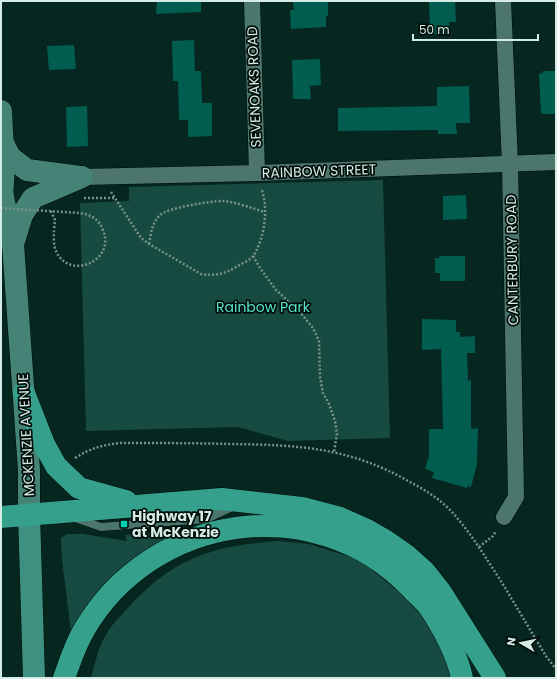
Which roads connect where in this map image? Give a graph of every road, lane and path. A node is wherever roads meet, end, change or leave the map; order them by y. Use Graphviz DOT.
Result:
graph roads {
  1 [pos="252,1"];
  2 [pos="503,1"];
  3 [pos="1,111"];
  4 [pos="2,141"];
  5 [pos="556,162"];
  6 [pos="510,164"];
  7 [pos="259,173"];
  8 [pos="91,177"];
  9 [pos="1,200"];
  10 [pos="264,212"];
  11 [pos="54,230"];
  12 [pos="13,244"];
  13 [pos="149,244"];
  14 [pos="253,256"];
  15 [pos="24,393"];
  16 [pos="334,452"];
  17 [pos="244,502"];
  18 [pos="141,505"];
  19 [pos="57,512"];
  20 [pos="29,514"];
  21 [pos="1,517"];
  22 [pos="504,517"];
  23 [pos="479,547"];
  24 [pos="34,678"];
  25 [pos="64,678"];
  26 [pos="462,678"];
  27 [pos="495,678"];
  1 -- 7 [label="street, SEVENOAKS ROAD"];
  2 -- 6 [label="street, CANTERBURY ROAD"];
  3 -- 4 [label="main road, MCKENZIE AVENUE"];
  4 -- 8 [label="main road"];
  4 -- 9 [label="main road, MCKENZIE AVENUE"];
  5 -- 6 [label="street, RAINBOW STREET"];
  6 -- 7 [label="street, RAINBOW STREET"];
  6 -- 22 [label="street, CANTERBURY ROAD"];
  7 -- 8 [label="street, RAINBOW STREET"];
  7 -- 10 [label="path"];
  8 -- 12 [label="main road"];
  8 -- 13 [label="path"];
  9 -- 11 [label="path, bridge"];
  9 -- 12 [label="main road, MCKENZIE AVENUE"];
  10 -- 13 [label="path"];
  10 -- 14 [label="path"];
  12 -- 15 [label="main road, MCKENZIE AVENUE"];
  13 -- 14 [label="path"];
  14 -- 16 [label="path"];
  15 -- 18 [label="highway"];
  15 -- 20 [label="main road, MCKENZIE AVENUE"];
  17 -- 18 [label="highway"];
  17 -- 19 [label="lane"];
  17 -- 27 [label="highway"];
  18 -- 19 [label="highway"];
  19 -- 20 [label="highway"];
  20 -- 21 [label="highway"];
  20 -- 24 [label="main road, MCKENZIE AVENUE"];
  22 -- 23 [label="path"];
  25 -- 26 [label="highway"];
}
